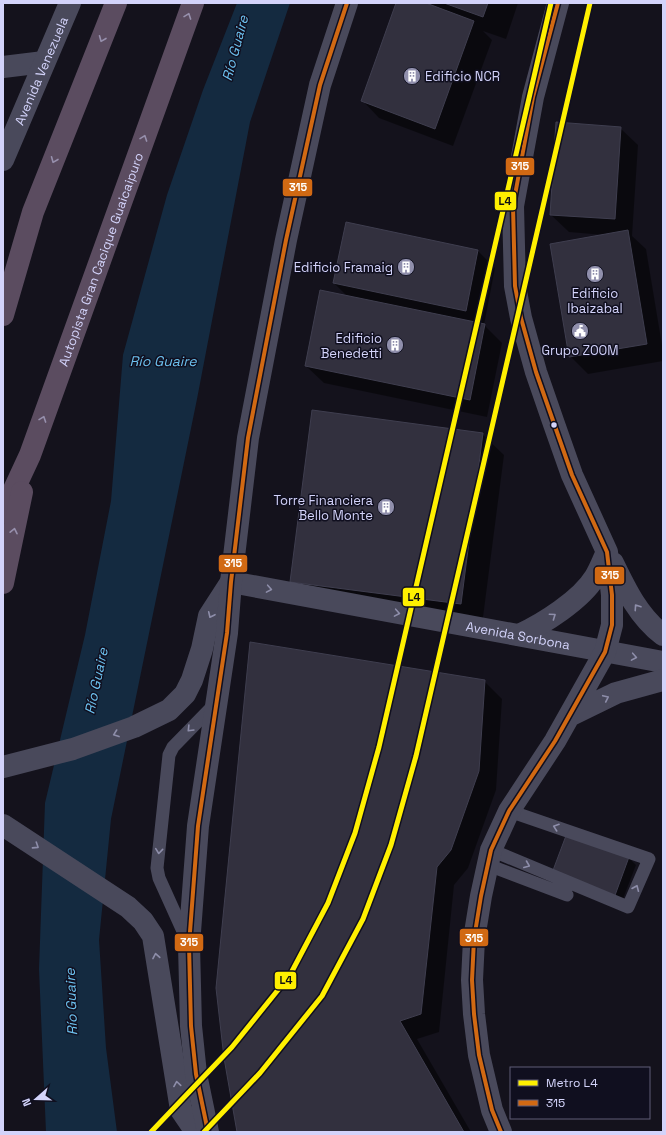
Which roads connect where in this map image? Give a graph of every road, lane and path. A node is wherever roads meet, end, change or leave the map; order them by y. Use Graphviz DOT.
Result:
graph roads {
  1 [pos="70,3"];
  2 [pos="116,3"];
  3 [pos="192,3"];
  4 [pos="347,3"];
  5 [pos="558,3"];
  6 [pos="44,62"];
  7 [pos="3,67"];
  8 [pos="3,160"];
  9 [pos="33,212"];
  10 [pos="3,276"];
  11 [pos="3,315"];
  12 [pos="30,455"];
  13 [pos="3,513"];
  14 [pos="607,552"];
  15 [pos="3,582"];
  16 [pos="231,582"];
  17 [pos="519,635"];
  18 [pos="663,635"];
  19 [pos="605,652"];
  20 [pos="663,662"];
  21 [pos="663,680"];
  22 [pos="217,701"];
  23 [pos="571,714"];
  24 [pos="6,766"];
  25 [pos="510,810"];
  26 [pos="3,825"];
  27 [pos="489,858"];
  28 [pos="566,895"];
  29 [pos="189,945"];
  30 [pos="196,1132"];
  31 [pos="208,1132"];
  32 [pos="501,1132"];
  1 -- 6 [label="street, Avenida Venezuela"];
  2 -- 9 [label="highway, one-way"];
  12 -- 3 [label="highway, Autopista Gran Cacique Guaicaipuro, one-way"];
  4 -- 16 [label="street"];
  5 -- 14 [label="street"];
  6 -- 7 [label="street"];
  6 -- 8 [label="street, Avenida Venezuela"];
  9 -- 10 [label="highway"];
  9 -- 11 [label="highway"];
  12 -- 13 [label="highway, Autopista Gran Cacique Guaicaipuro"];
  15 -- 12 [label="highway, one-way"];
  17 -- 14 [label="street, one-way"];
  18 -- 14 [label="street, one-way"];
  14 -- 19 [label="street"];
  16 -- 17 [label="street, Avenida Sorbona, one-way"];
  16 -- 22 [label="street"];
  16 -- 24 [label="street, one-way"];
  17 -- 19 [label="street, Avenida Sorbona"];
  19 -- 20 [label="street, Avenida Sorbona, one-way"];
  19 -- 23 [label="street"];
  23 -- 21 [label="street, one-way"];
  22 -- 29 [label="street"];
  22 -- 29 [label="lane, one-way"];
  23 -- 25 [label="street"];
  25 -- 27 [label="street"];
  27 -- 25 [label="lane, one-way"];
  26 -- 30 [label="street"];
  27 -- 28 [label="lane"];
  27 -- 32 [label="street"];
  29 -- 31 [label="street"];
}
